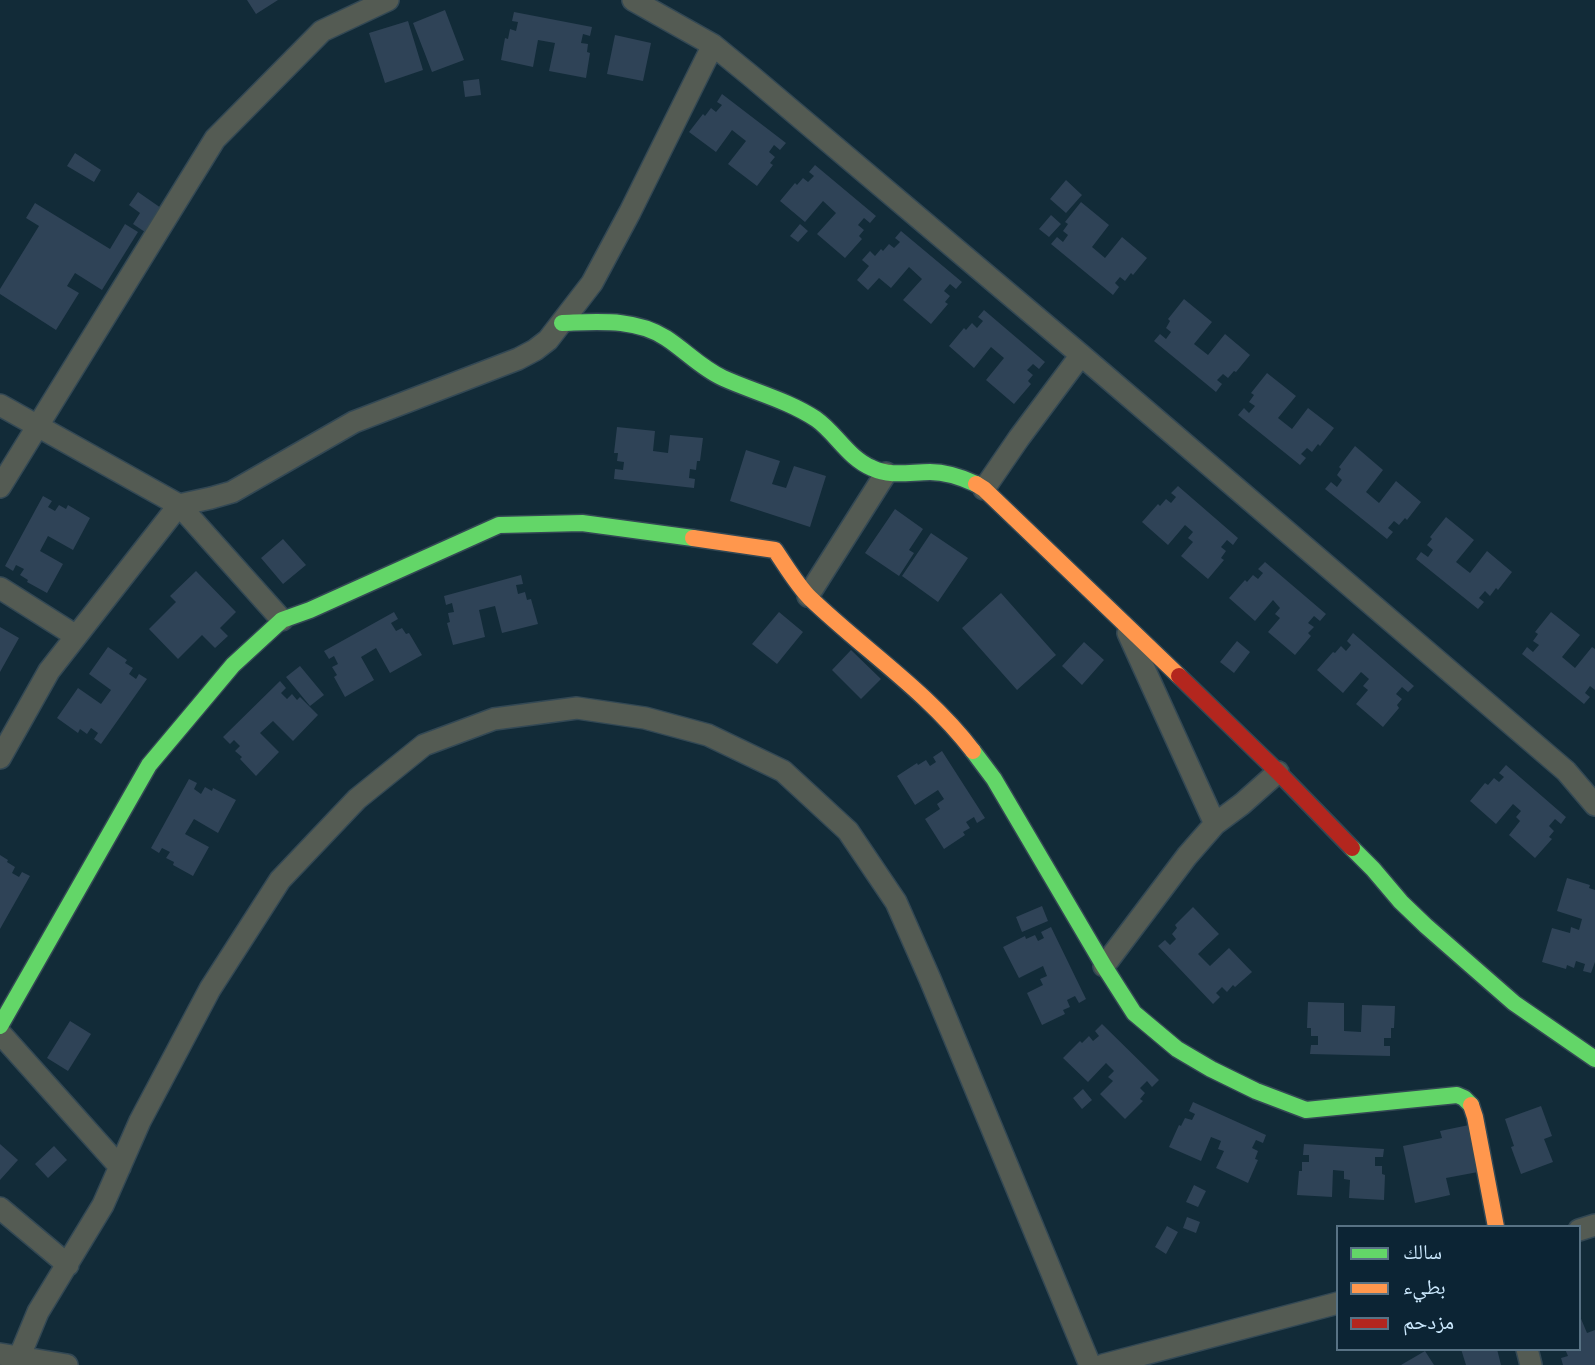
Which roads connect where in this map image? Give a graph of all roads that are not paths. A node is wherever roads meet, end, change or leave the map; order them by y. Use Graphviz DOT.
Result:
graph roads {
  1 [pos="388,0"];
  2 [pos="633,0"];
  3 [pos="713,45"];
  4 [pos="562,323"];
  5 [pos="1081,355"];
  6 [pos="0,405"];
  7 [pos="36,427"];
  8 [pos="886,473"];
  9 [pos="0,487"];
  10 [pos="984,489"];
  11 [pos="178,505"];
  12 [pos="0,588"];
  13 [pos="808,596"];
  14 [pos="282,620"];
  15 [pos="1123,622"];
  16 [pos="76,636"];
  17 [pos="0,758"];
  18 [pos="1278,772"];
  19 [pos="1595,805"];
  20 [pos="1214,824"];
  21 [pos="1104,966"];
  22 [pos="0,1026"];
  23 [pos="0,1033"];
  24 [pos="1595,1059"];
  25 [pos="120,1167"];
  26 [pos="0,1208"];
  27 [pos="1496,1225"];
  28 [pos="68,1265"];
  29 [pos="1336,1304"];
  30 [pos="12,1359"];
  31 [pos="67,1365"];
  32 [pos="1090,1365"];
  33 [pos="1103,1365"];
  1 -- 7 [label="street"];
  2 -- 3 [label="street"];
  3 -- 4 [label="street"];
  3 -- 5 [label="street"];
  4 -- 8 [label="street"];
  4 -- 11 [label="street"];
  5 -- 10 [label="street"];
  5 -- 19 [label="street"];
  6 -- 7 [label="street"];
  7 -- 9 [label="street"];
  7 -- 11 [label="street"];
  8 -- 10 [label="street"];
  8 -- 13 [label="street"];
  10 -- 15 [label="street"];
  11 -- 14 [label="street"];
  11 -- 16 [label="street"];
  12 -- 16 [label="street"];
  13 -- 14 [label="street"];
  13 -- 21 [label="street"];
  14 -- 22 [label="street"];
  15 -- 18 [label="street"];
  15 -- 20 [label="street"];
  16 -- 17 [label="street"];
  18 -- 20 [label="street"];
  18 -- 24 [label="street"];
  20 -- 21 [label="street"];
  21 -- 27 [label="street"];
  23 -- 25 [label="street"];
  25 -- 28 [label="street"];
  25 -- 32 [label="street"];
  26 -- 28 [label="street"];
  28 -- 30 [label="street"];
  29 -- 33 [label="street"];
  30 -- 31 [label="street"];
}
